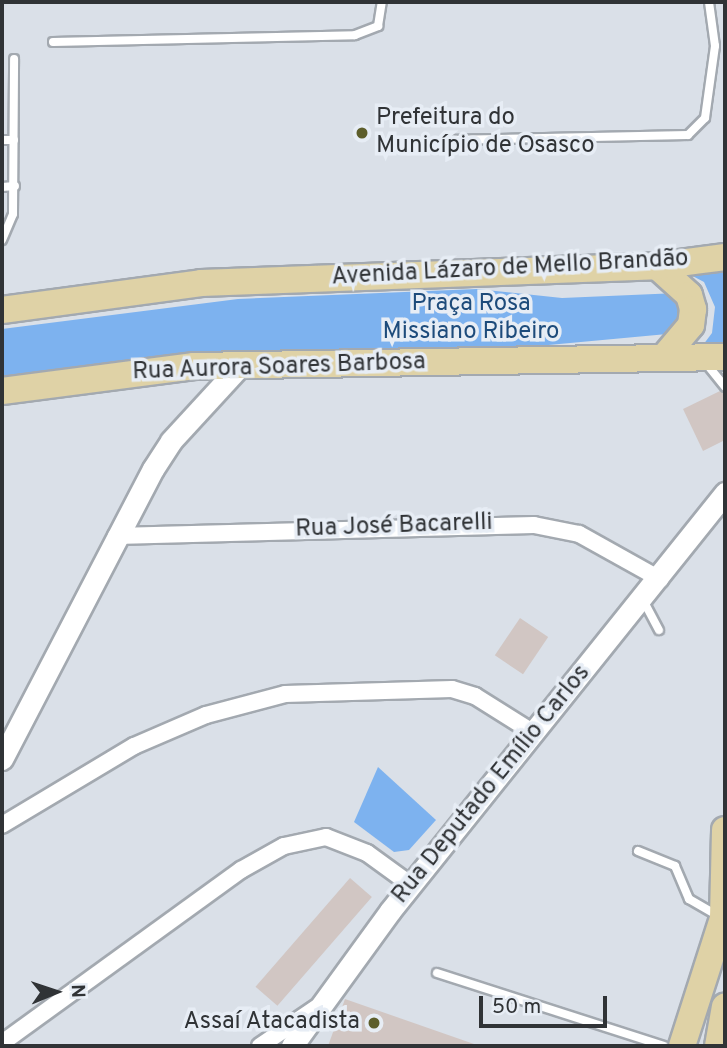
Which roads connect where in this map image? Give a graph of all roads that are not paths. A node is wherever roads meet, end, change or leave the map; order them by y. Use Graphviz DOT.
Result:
graph roads {
  1 [pos="382,2"];
  2 [pos="709,2"];
  3 [pos="53,42"];
  4 [pos="14,59"];
  5 [pos="2,140"];
  6 [pos="14,140"];
  7 [pos="447,140"];
  8 [pos="15,186"];
  9 [pos="2,187"];
  10 [pos="2,240"];
  11 [pos="725,257"];
  12 [pos="657,266"];
  13 [pos="2,310"];
  14 [pos="665,356"];
  15 [pos="713,356"];
  16 [pos="241,365"];
  17 [pos="725,387"];
  18 [pos="2,391"];
  19 [pos="725,493"];
  20 [pos="725,507"];
  21 [pos="698,528"];
  22 [pos="116,536"];
  23 [pos="660,579"];
  24 [pos="643,600"];
  25 [pos="659,630"];
  26 [pos="534,733"];
  27 [pos="2,758"];
  28 [pos="2,825"];
  29 [pos="725,830"];
  30 [pos="638,851"];
  31 [pos="411,885"];
  32 [pos="724,916"];
  33 [pos="437,973"];
  34 [pos="318,1006"];
  35 [pos="725,1007"];
  36 [pos="2,1043"];
  37 [pos="260,1046"];
  38 [pos="292,1046"];
  39 [pos="664,1046"];
  40 [pos="682,1046"];
  41 [pos="718,1046"];
  1 -- 3 [label="lane"];
  2 -- 7 [label="lane"];
  4 -- 6 [label="lane"];
  5 -- 6 [label="lane"];
  6 -- 8 [label="lane"];
  8 -- 9 [label="lane"];
  8 -- 10 [label="lane"];
  11 -- 12 [label="main road, Avenida Lázaro de Mello Brandão"];
  12 -- 13 [label="main road, Avenida Lázaro de Mello Brandão"];
  12 -- 14 [label="main road"];
  14 -- 15 [label="main road, Rua Aurora Soares Barbosa"];
  14 -- 16 [label="main road, Rua Aurora Soares Barbosa"];
  15 -- 17 [label="lane"];
  16 -- 18 [label="main road, Rua Aurora Soares Barbosa"];
  16 -- 22 [label="street"];
  19 -- 21 [label="street, Rua Deputado Emílio Carlos"];
  20 -- 21 [label="street, Rua Deputado Emílio Carlos"];
  21 -- 23 [label="street, Rua Deputado Emílio Carlos"];
  22 -- 23 [label="street, Rua José Bacarelli"];
  22 -- 27 [label="street"];
  23 -- 24 [label="street, Rua Deputado Emílio Carlos"];
  24 -- 25 [label="lane"];
  24 -- 26 [label="street, Rua Deputado Emílio Carlos"];
  26 -- 28 [label="street"];
  26 -- 31 [label="street, Rua Deputado Emílio Carlos"];
  29 -- 32 [label="main road"];
  30 -- 32 [label="lane"];
  31 -- 34 [label="street, Rua Deputado Emílio Carlos"];
  31 -- 36 [label="street"];
  32 -- 40 [label="main road"];
  33 -- 39 [label="lane"];
  34 -- 37 [label="street"];
  34 -- 38 [label="street, Rua Deputado Emílio Carlos"];
  35 -- 41 [label="main road"];
}
